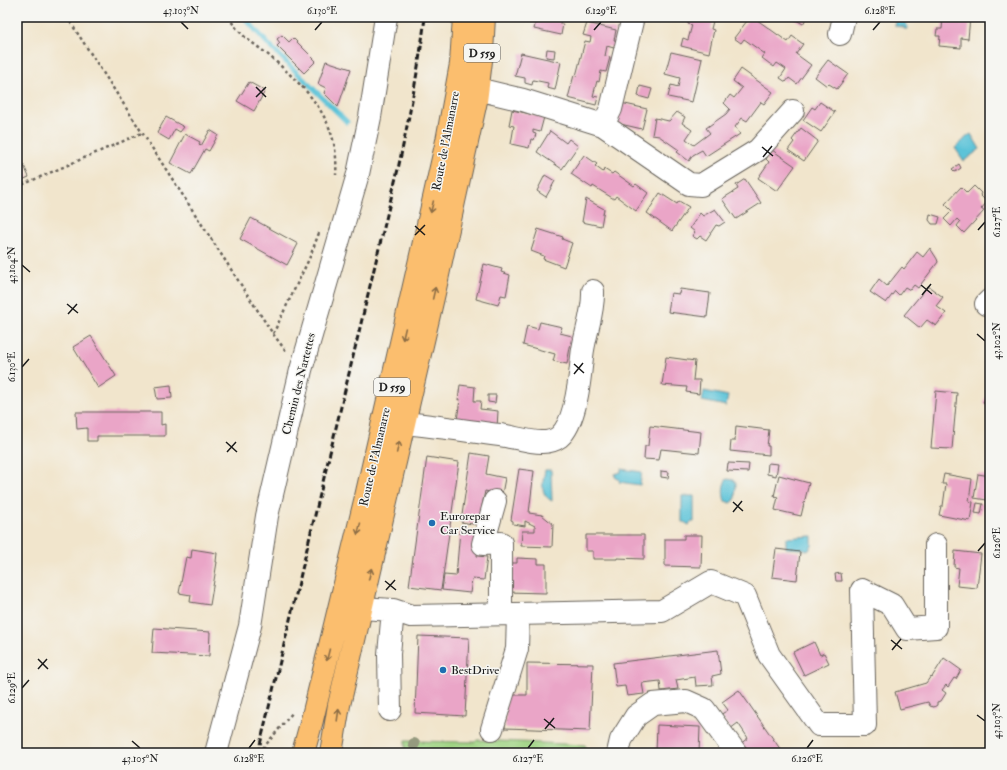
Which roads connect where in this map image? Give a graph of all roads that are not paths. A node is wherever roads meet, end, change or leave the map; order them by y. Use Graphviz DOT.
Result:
graph roads {
  1 [pos="386,17"];
  2 [pos="464,17"];
  3 [pos="484,17"];
  4 [pos="633,17"];
  5 [pos="477,89"];
  6 [pos="793,111"];
  7 [pos="603,125"];
  8 [pos="593,291"];
  9 [pos="404,423"];
  10 [pos="495,501"];
  11 [pos="936,545"];
  12 [pos="361,608"];
  13 [pos="393,610"];
  14 [pos="510,614"];
  15 [pos="390,710"];
  16 [pos="492,729"];
  17 [pos="216,753"];
  18 [pos="302,753"];
  19 [pos="331,753"];
  20 [pos="618,753"];
  21 [pos="736,753"];
  1 -- 17 [label="street, Chemin des Nartettes"];
  2 -- 18 [label="main road, Route de l'Almanarre / D 559, one-way"];
  3 -- 5 [label="main road, Route de l'Almanarre / D 559"];
  4 -- 7 [label="street"];
  5 -- 7 [label="street"];
  9 -- 5 [label="main road, Route de l'Almanarre / D 559, one-way"];
  6 -- 7 [label="street"];
  8 -- 9 [label="street"];
  12 -- 9 [label="main road, Route de l'Almanarre / D 559, one-way"];
  10 -- 14 [label="street"];
  11 -- 14 [label="street"];
  12 -- 13 [label="street"];
  19 -- 12 [label="main road, Route de l'Almanarre / D 559, one-way"];
  13 -- 14 [label="street"];
  13 -- 15 [label="street"];
  14 -- 16 [label="street"];
  20 -- 21 [label="street"];
}
